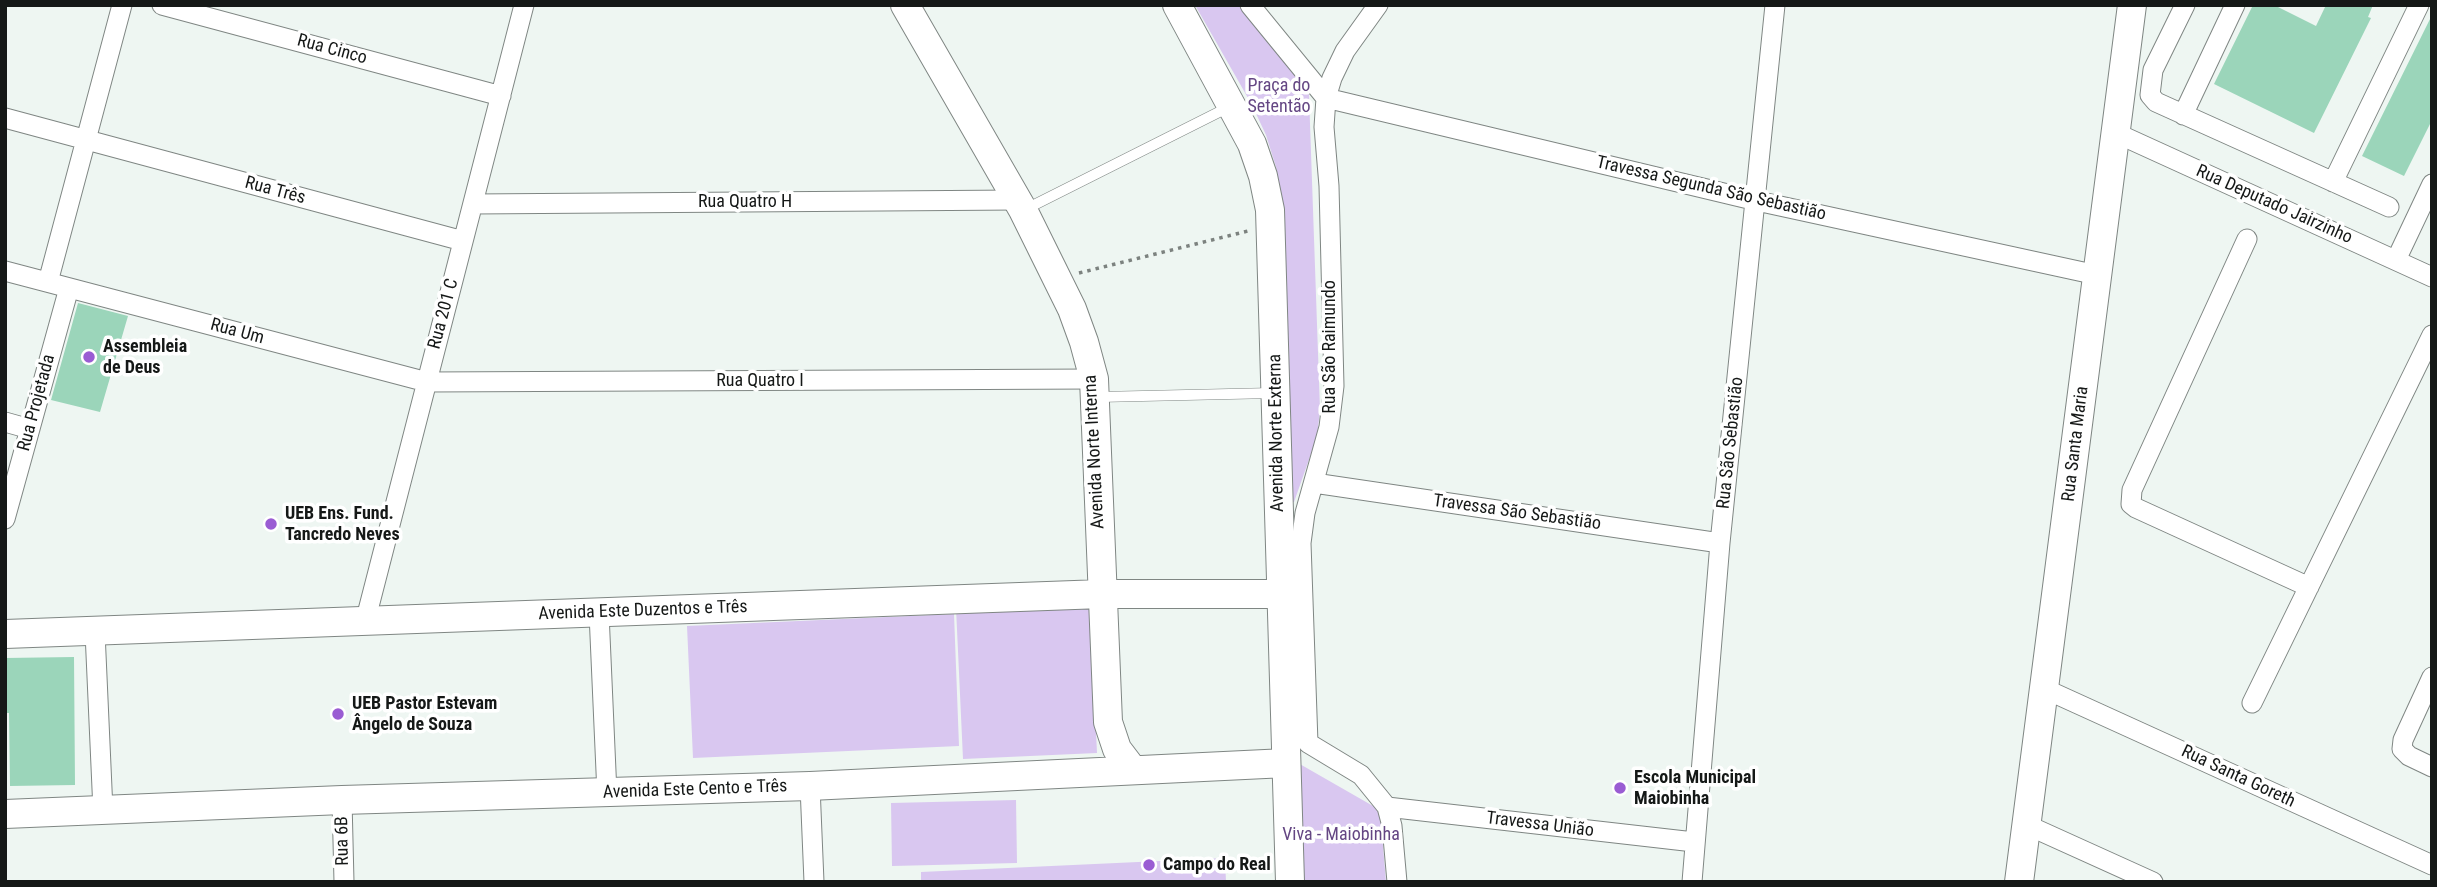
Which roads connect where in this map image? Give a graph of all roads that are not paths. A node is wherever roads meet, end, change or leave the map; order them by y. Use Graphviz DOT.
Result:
graph roads {
  1 [pos="122,5"];
  2 [pos="162,5"];
  3 [pos="524,5"];
  4 [pos="905,5"];
  5 [pos="1177,5"];
  6 [pos="1250,5"];
  7 [pos="1378,5"];
  8 [pos="1775,5"];
  9 [pos="2132,5"];
  10 [pos="2185,5"];
  11 [pos="2235,5"];
  12 [pos="2419,5"];
  13 [pos="501,96"];
  14 [pos="1326,98"];
  15 [pos="1231,107"];
  16 [pos="2183,115"];
  17 [pos="5,118"];
  18 [pos="2116,133"];
  19 [pos="86,141"];
  20 [pos="2333,182"];
  21 [pos="2432,184"];
  22 [pos="1757,201"];
  23 [pos="473,204"];
  24 [pos="1020,205"];
  25 [pos="2389,207"];
  26 [pos="2247,239"];
  27 [pos="463,242"];
  28 [pos="2396,260"];
  29 [pos="5,271"];
  30 [pos="2096,275"];
  31 [pos="2432,277"];
  32 [pos="48,282"];
  33 [pos="69,288"];
  34 [pos="2432,335"];
  35 [pos="427,382"];
  36 [pos="1094,388"];
  37 [pos="1277,392"];
  38 [pos="5,422"];
  39 [pos="30,429"];
  40 [pos="1314,483"];
  41 [pos="5,519"];
  42 [pos="1720,543"];
  43 [pos="2309,587"];
  44 [pos="1102,594"];
  45 [pos="1281,594"];
  46 [pos="598,613"];
  47 [pos="365,622"];
  48 [pos="95,632"];
  49 [pos="5,634"];
  50 [pos="2432,677"];
  51 [pos="2045,689"];
  52 [pos="2252,704"];
  53 [pos="1293,750"];
  54 [pos="2432,767"];
  55 [pos="1133,770"];
  56 [pos="810,786"];
  57 [pos="607,794"];
  58 [pos="342,800"];
  59 [pos="1387,807"];
  60 [pos="103,811"];
  61 [pos="5,814"];
  62 [pos="2027,825"];
  63 [pos="1694,842"];
  64 [pos="2432,865"];
  65 [pos="344,882"];
  66 [pos="814,882"];
  67 [pos="1290,882"];
  68 [pos="1397,882"];
  69 [pos="1692,882"];
  70 [pos="2019,882"];
  71 [pos="2153,882"];
  1 -- 19 [label="street"];
  2 -- 13 [label="street, Rua Cinco"];
  3 -- 13 [label="street, Rua 201 C"];
  4 -- 24 [label="main road, Avenida Norte Interna"];
  5 -- 15 [label="main road, Avenida Norte Externa"];
  6 -- 14 [label="street"];
  7 -- 14 [label="street, Rua São Raimundo"];
  8 -- 22 [label="street, Rua São Sebastião"];
  9 -- 18 [label="main road, Rua Santa Maria"];
  10 -- 16 [label="street"];
  11 -- 16 [label="street"];
  12 -- 20 [label="street"];
  13 -- 23 [label="street, Rua 201 C"];
  14 -- 22 [label="street, Travessa Segunda São Sebastião"];
  14 -- 40 [label="street, Rua São Raimundo"];
  15 -- 24 [label="lane"];
  15 -- 37 [label="main road, Avenida Norte Externa"];
  16 -- 20 [label="street"];
  17 -- 19 [label="street, Rua Três"];
  18 -- 28 [label="street, Rua Deputado Jairzinho"];
  18 -- 30 [label="main road, Rua Santa Maria"];
  19 -- 27 [label="street, Rua Três"];
  19 -- 32 [label="street"];
  20 -- 25 [label="street"];
  21 -- 28 [label="street"];
  22 -- 30 [label="street, Travessa Segunda São Sebastião"];
  22 -- 42 [label="street, Rua São Sebastião"];
  23 -- 24 [label="street, Rua Quatro H"];
  23 -- 27 [label="street, Rua 201 C"];
  24 -- 36 [label="main road, Avenida Norte Interna"];
  26 -- 43 [label="street"];
  27 -- 35 [label="street, Rua 201 C"];
  28 -- 31 [label="street, Rua Deputado Jairzinho"];
  29 -- 32 [label="street, Rua Um"];
  30 -- 51 [label="main road, Rua Santa Maria"];
  32 -- 33 [label="street, Rua Um"];
  33 -- 35 [label="street, Rua Um"];
  33 -- 39 [label="street, Rua Projetada"];
  34 -- 43 [label="street"];
  35 -- 36 [label="street, Rua Quatro I"];
  35 -- 47 [label="street, Rua 201 C"];
  36 -- 37 [label="lane"];
  36 -- 44 [label="main road, Avenida Norte Interna"];
  37 -- 45 [label="main road, Avenida Norte Externa"];
  38 -- 39 [label="street"];
  39 -- 41 [label="street, Rua Projetada"];
  40 -- 42 [label="street, Travessa São Sebastião"];
  40 -- 53 [label="street, Rua São Raimundo"];
  42 -- 63 [label="street, Rua São Sebastião"];
  43 -- 52 [label="street"];
  44 -- 45 [label="main road, Avenida Este Duzentos e Três"];
  44 -- 46 [label="main road, Avenida Este Duzentos e Três"];
  44 -- 55 [label="main road, Avenida Norte Interna"];
  45 -- 53 [label="main road, Avenida Norte Externa"];
  46 -- 47 [label="main road, Avenida Este Duzentos e Três"];
  46 -- 57 [label="street"];
  47 -- 48 [label="main road, Avenida Este Duzentos e Três"];
  48 -- 49 [label="main road, Avenida Este Duzentos e Três"];
  48 -- 60 [label="street"];
  50 -- 54 [label="street"];
  51 -- 62 [label="main road, Rua Santa Maria"];
  51 -- 64 [label="street, Rua Santa Goreth"];
  53 -- 55 [label="main road, Avenida Este Cento e Três"];
  53 -- 59 [label="street"];
  53 -- 67 [label="main road, Avenida Norte Externa"];
  55 -- 56 [label="main road, Avenida Este Cento e Três"];
  56 -- 57 [label="main road, Avenida Este Cento e Três"];
  56 -- 66 [label="street"];
  57 -- 58 [label="main road, Avenida Este Cento e Três"];
  58 -- 60 [label="main road, Avenida Este Cento e Três"];
  58 -- 65 [label="street, Rua 6B"];
  59 -- 63 [label="street, Travessa União"];
  59 -- 68 [label="street"];
  60 -- 61 [label="main road, Avenida Este Cento e Três"];
  62 -- 70 [label="main road, Rua Santa Maria"];
  62 -- 71 [label="street"];
  63 -- 69 [label="street, Rua São Sebastião"];
}
